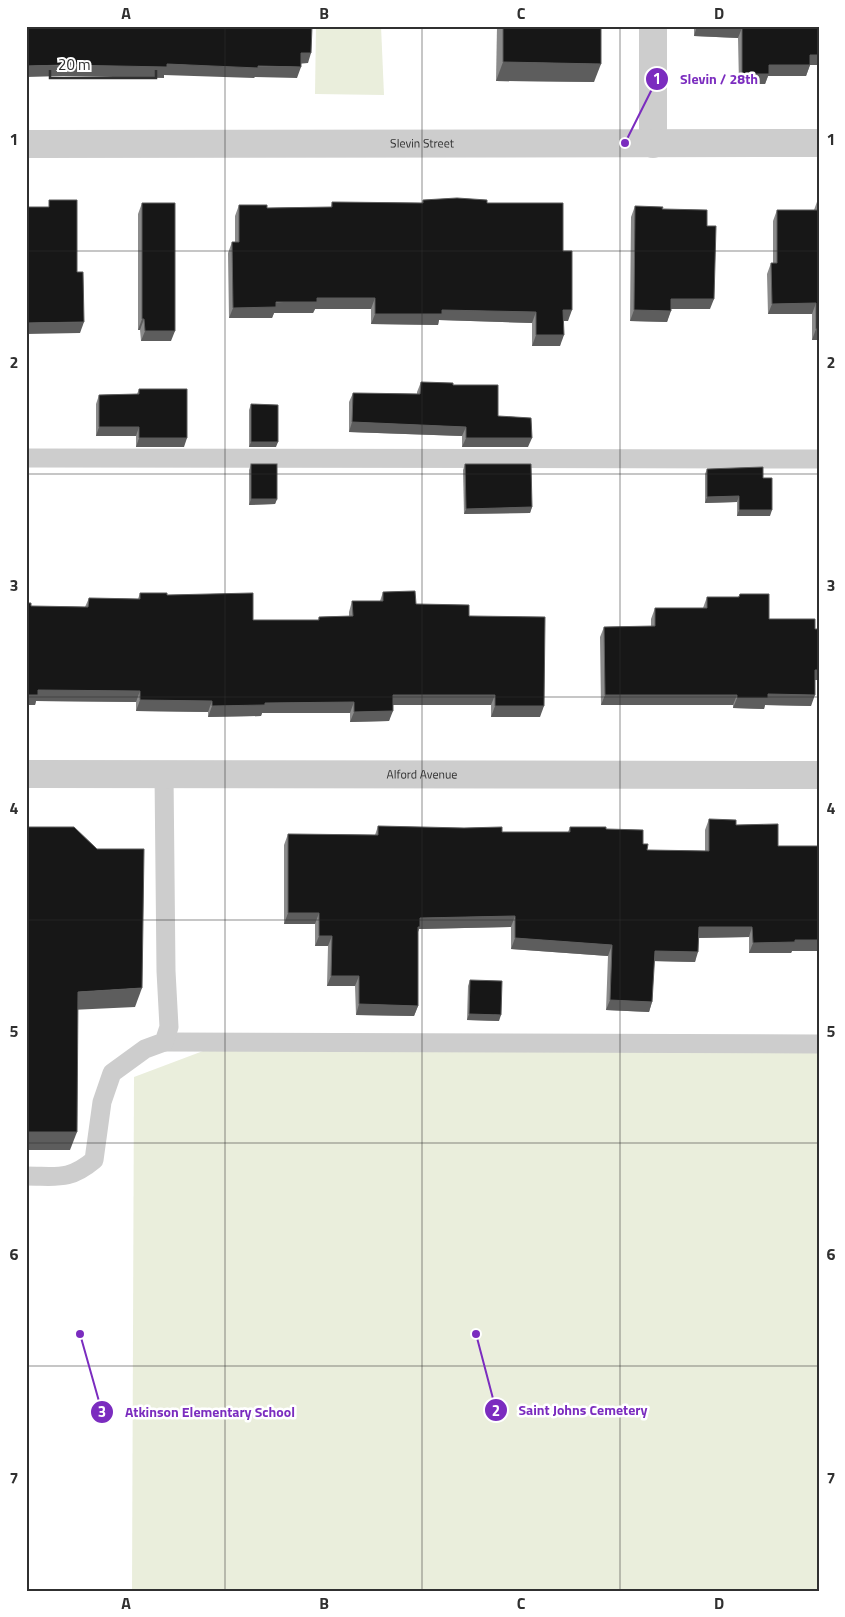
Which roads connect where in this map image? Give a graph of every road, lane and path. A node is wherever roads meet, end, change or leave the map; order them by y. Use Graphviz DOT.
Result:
graph roads {
  1 [pos="653,26"];
  2 [pos="26,144"];
  3 [pos="653,144"];
  4 [pos="819,144"];
  5 [pos="26,458"];
  6 [pos="819,459"];
  7 [pos="26,774"];
  8 [pos="164,774"];
  9 [pos="819,775"];
  10 [pos="164,1042"];
  11 [pos="819,1044"];
  12 [pos="26,1176"];
  1 -- 3 [label="street"];
  2 -- 3 [label="street, Slevin Street"];
  3 -- 4 [label="street, Slevin Street"];
  5 -- 6 [label="lane"];
  7 -- 8 [label="street, Alford Avenue"];
  8 -- 9 [label="street, Alford Avenue"];
  8 -- 10 [label="lane"];
  10 -- 11 [label="lane"];
  10 -- 12 [label="lane"];
}
